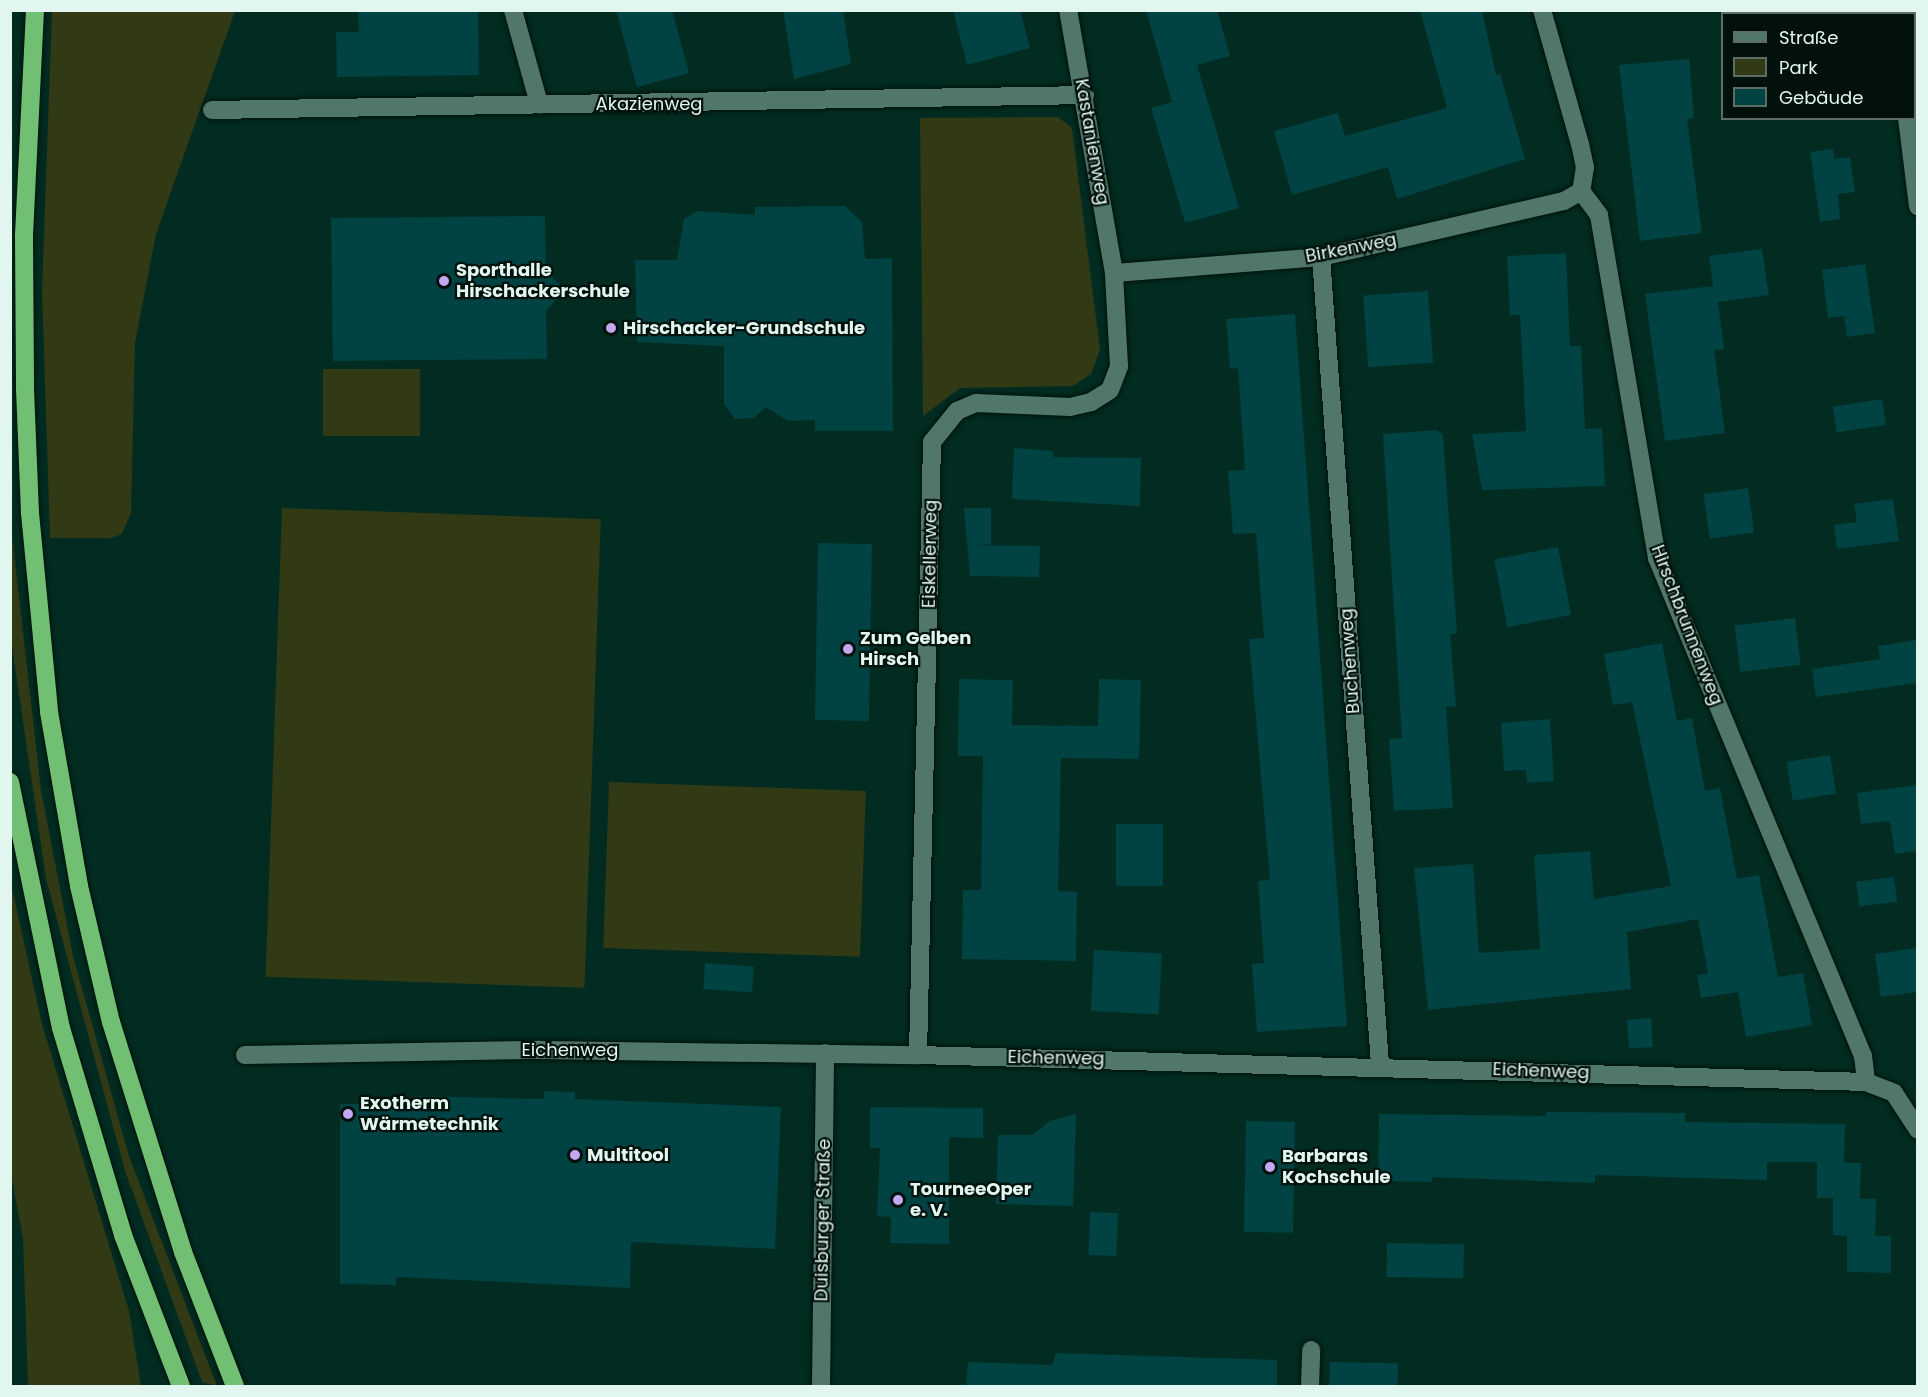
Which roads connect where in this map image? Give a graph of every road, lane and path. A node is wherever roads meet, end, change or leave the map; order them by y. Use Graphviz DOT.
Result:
graph roads {
  1 [pos="35,10"];
  2 [pos="513,10"];
  3 [pos="1068,10"];
  4 [pos="1542,10"];
  5 [pos="1085,95"];
  6 [pos="540,104"];
  7 [pos="212,110"];
  8 [pos="1907,120"];
  9 [pos="1581,191"];
  10 [pos="1917,206"];
  11 [pos="1321,257"];
  12 [pos="1114,273"];
  13 [pos="10,782"];
  14 [pos="825,1053"];
  15 [pos="245,1055"];
  16 [pos="918,1055"];
  17 [pos="1380,1065"];
  18 [pos="1866,1082"];
  19 [pos="1917,1130"];
  20 [pos="1311,1350"];
  21 [pos="181,1386"];
  22 [pos="235,1386"];
  23 [pos="821,1386"];
  24 [pos="1310,1386"];
  1 -- 22 [label="highway"];
  2 -- 6 [label="street"];
  3 -- 5 [label="street, Kastanienweg"];
  4 -- 9 [label="street"];
  5 -- 6 [label="street, Akazienweg"];
  5 -- 12 [label="street, Kastanienweg"];
  6 -- 7 [label="street, Akazienweg"];
  8 -- 10 [label="street"];
  9 -- 11 [label="street, Birkenweg"];
  9 -- 18 [label="street, Hirschbrunnenweg"];
  11 -- 12 [label="street, Birkenweg"];
  11 -- 17 [label="street, Buchenweg"];
  12 -- 16 [label="street, Eiskellerweg"];
  13 -- 21 [label="highway"];
  14 -- 15 [label="street, Eichenweg"];
  14 -- 16 [label="street, Eichenweg"];
  14 -- 23 [label="street, Duisburger Straße"];
  16 -- 17 [label="street, Eichenweg"];
  17 -- 18 [label="street, Eichenweg"];
  18 -- 19 [label="street"];
  20 -- 24 [label="street"];
}
